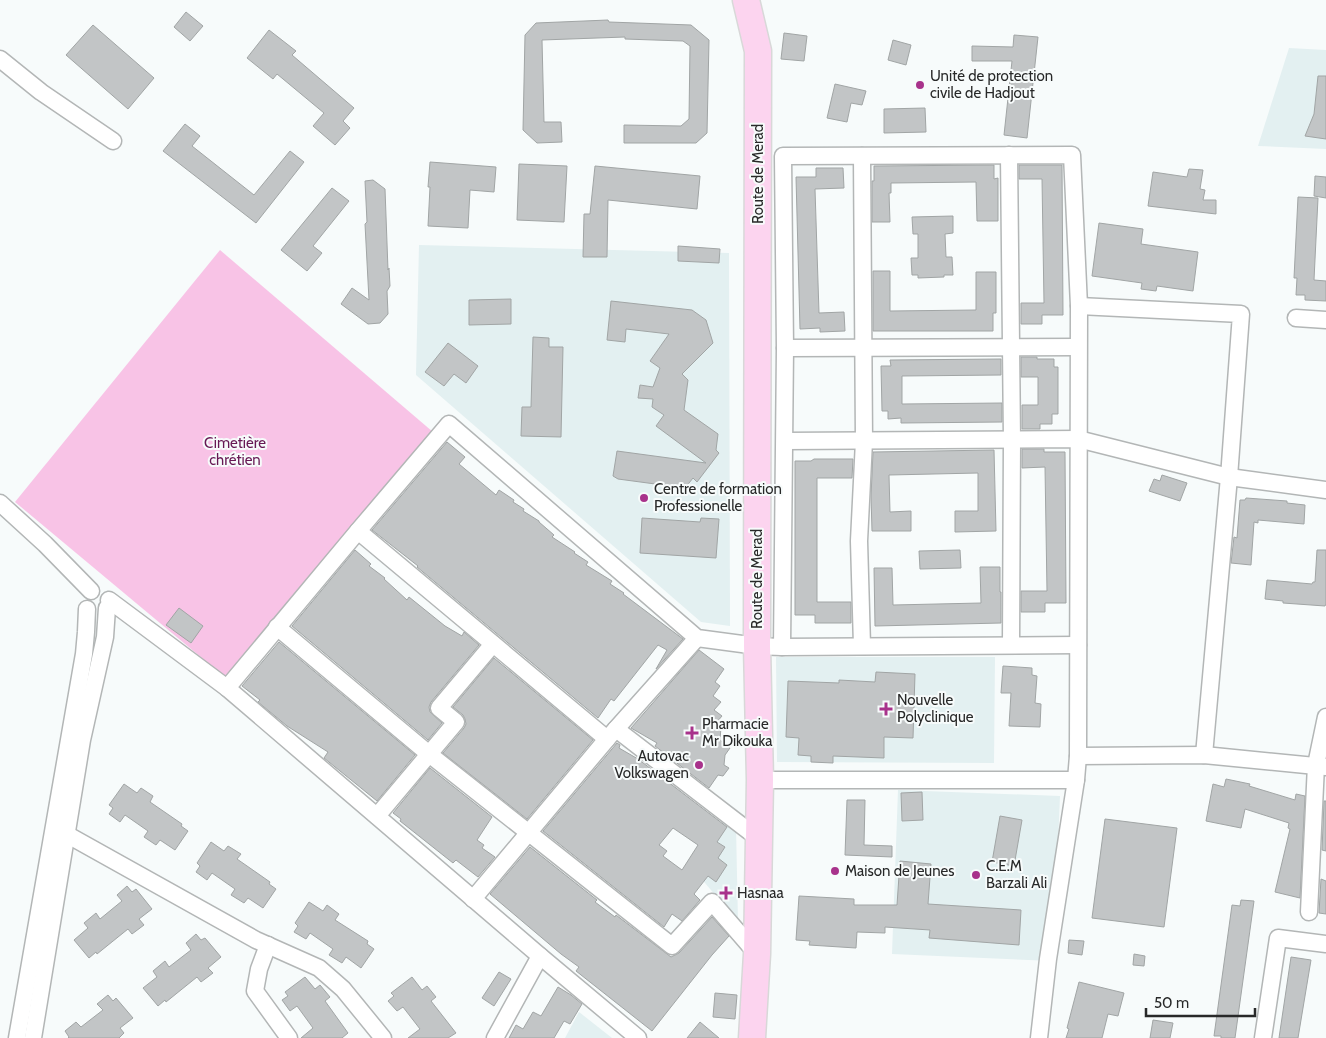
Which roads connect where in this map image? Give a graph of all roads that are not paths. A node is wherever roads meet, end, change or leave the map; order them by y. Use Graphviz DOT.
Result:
graph roads {
  1 [pos="746,0"];
  2 [pos="0,59"];
  3 [pos="113,141"];
  4 [pos="1009,155"];
  5 [pos="862,156"];
  6 [pos="1079,306"];
  7 [pos="1296,318"];
  8 [pos="1326,320"];
  9 [pos="1011,347"];
  10 [pos="1078,347"];
  11 [pos="786,348"];
  12 [pos="863,348"];
  13 [pos="1078,439"];
  14 [pos="1012,440"];
  15 [pos="784,441"];
  16 [pos="864,441"];
  17 [pos="1229,477"];
  18 [pos="1326,490"];
  19 [pos="0,503"];
  20 [pos="358,531"];
  21 [pos="91,591"];
  22 [pos="108,604"];
  23 [pos="87,609"];
  24 [pos="277,627"];
  25 [pos="697,638"];
  26 [pos="493,644"];
  27 [pos="1011,645"];
  28 [pos="1078,645"];
  29 [pos="770,646"];
  30 [pos="862,646"];
  31 [pos="227,688"];
  32 [pos="1326,717"];
  33 [pos="611,734"];
  34 [pos="429,754"];
  35 [pos="1204,754"];
  36 [pos="1078,756"];
  37 [pos="1321,766"];
  38 [pos="760,780"];
  39 [pos="1076,780"];
  40 [pos="377,816"];
  41 [pos="529,832"];
  42 [pos="66,834"];
  43 [pos="759,839"];
  44 [pos="473,899"];
  45 [pos="1309,912"];
  46 [pos="1326,944"];
  47 [pos="268,945"];
  48 [pos="757,954"];
  49 [pos="540,956"];
  50 [pos="750,1034"];
  51 [pos="17,1038"];
  52 [pos="33,1038"];
  53 [pos="289,1038"];
  54 [pos="383,1038"];
  55 [pos="495,1038"];
  56 [pos="638,1038"];
  57 [pos="1038,1038"];
  58 [pos="1263,1038"];
  1 -- 29 [label="main road, Route de Merad"];
  2 -- 3 [label="street"];
  4 -- 5 [label="street"];
  4 -- 6 [label="street"];
  4 -- 9 [label="street"];
  5 -- 11 [label="street"];
  5 -- 12 [label="street"];
  6 -- 10 [label="street"];
  6 -- 17 [label="street"];
  7 -- 8 [label="street"];
  9 -- 10 [label="street"];
  9 -- 12 [label="street"];
  9 -- 14 [label="street"];
  10 -- 13 [label="street"];
  11 -- 12 [label="street"];
  11 -- 15 [label="street"];
  12 -- 16 [label="street"];
  13 -- 14 [label="street"];
  13 -- 17 [label="street"];
  13 -- 28 [label="street"];
  14 -- 16 [label="street"];
  14 -- 27 [label="street"];
  15 -- 16 [label="street"];
  15 -- 29 [label="street"];
  16 -- 30 [label="street"];
  17 -- 18 [label="street"];
  17 -- 35 [label="street"];
  19 -- 21 [label="street"];
  20 -- 24 [label="street"];
  20 -- 25 [label="street"];
  20 -- 26 [label="street"];
  21 -- 22 [label="street"];
  21 -- 23 [label="street"];
  22 -- 23 [label="street"];
  22 -- 31 [label="street"];
  22 -- 42 [label="street"];
  23 -- 51 [label="street"];
  24 -- 31 [label="street"];
  24 -- 34 [label="street"];
  25 -- 29 [label="street"];
  25 -- 33 [label="street"];
  26 -- 33 [label="street"];
  26 -- 34 [label="street"];
  27 -- 28 [label="street"];
  27 -- 30 [label="street"];
  28 -- 36 [label="street"];
  29 -- 30 [label="street"];
  29 -- 38 [label="main road, Route de Merad"];
  31 -- 40 [label="street"];
  32 -- 37 [label="street"];
  33 -- 41 [label="street"];
  33 -- 43 [label="street"];
  34 -- 40 [label="street"];
  34 -- 41 [label="street"];
  35 -- 36 [label="street"];
  35 -- 37 [label="street"];
  36 -- 39 [label="street"];
  37 -- 45 [label="street"];
  38 -- 39 [label="street"];
  38 -- 43 [label="main road, Route de Merad"];
  39 -- 57 [label="street"];
  40 -- 44 [label="street"];
  41 -- 44 [label="street"];
  41 -- 48 [label="street"];
  42 -- 47 [label="street"];
  42 -- 52 [label="street"];
  43 -- 48 [label="main road, Route de Merad"];
  44 -- 49 [label="street"];
  46 -- 58 [label="street"];
  47 -- 53 [label="street"];
  47 -- 54 [label="street"];
  48 -- 50 [label="main road, Route de Merad"];
  49 -- 55 [label="street"];
  49 -- 56 [label="street"];
}
